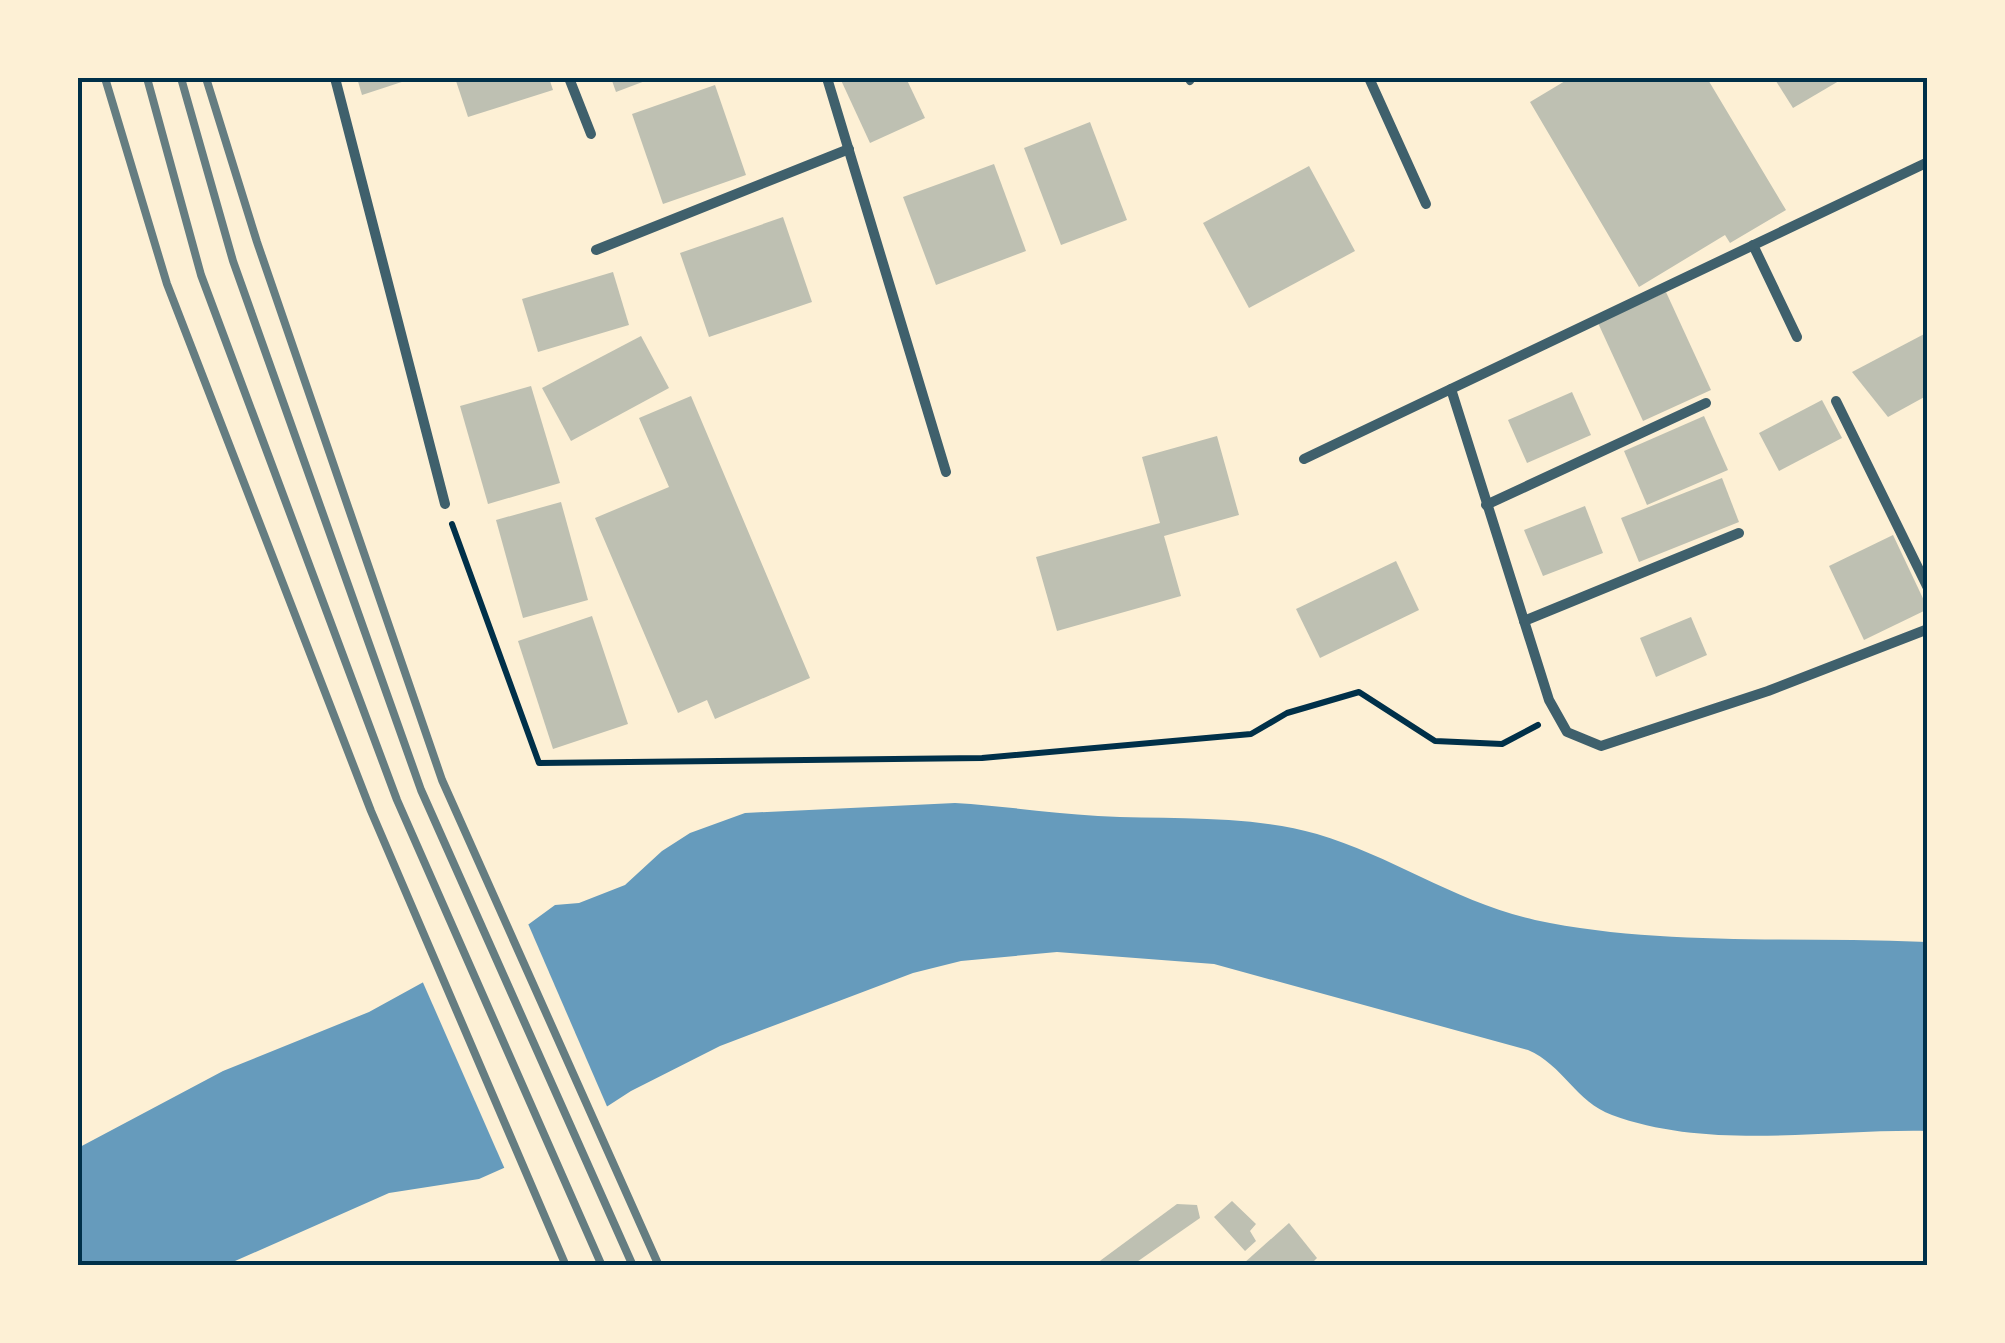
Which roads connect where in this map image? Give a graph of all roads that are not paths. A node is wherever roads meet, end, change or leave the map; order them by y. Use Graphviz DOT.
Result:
graph roads {
  1 [pos="335,78"];
  2 [pos="569,78"];
  3 [pos="828,78"];
  4 [pos="1369,78"];
  5 [pos="591,134"];
  6 [pos="849,149"];
  7 [pos="1928,162"];
  8 [pos="1426,204"];
  9 [pos="1753,245"];
  10 [pos="596,250"];
  11 [pos="1797,337"];
  12 [pos="1451,390"];
  13 [pos="1836,401"];
  14 [pos="1706,403"];
  15 [pos="1304,459"];
  16 [pos="946,472"];
  17 [pos="445,504"];
  18 [pos="1486,505"];
  19 [pos="1739,533"];
  20 [pos="1928,588"];
  21 [pos="1524,621"];
  22 [pos="1928,629"];
  1 -- 17 [label="street"];
  2 -- 5 [label="street"];
  3 -- 6 [label="street"];
  4 -- 8 [label="street"];
  6 -- 10 [label="street"];
  6 -- 16 [label="street"];
  7 -- 9 [label="street"];
  9 -- 11 [label="street"];
  9 -- 12 [label="street"];
  12 -- 15 [label="street"];
  12 -- 18 [label="street"];
  13 -- 20 [label="street"];
  14 -- 18 [label="street"];
  18 -- 21 [label="street"];
  19 -- 21 [label="street"];
  21 -- 22 [label="street"];
}
